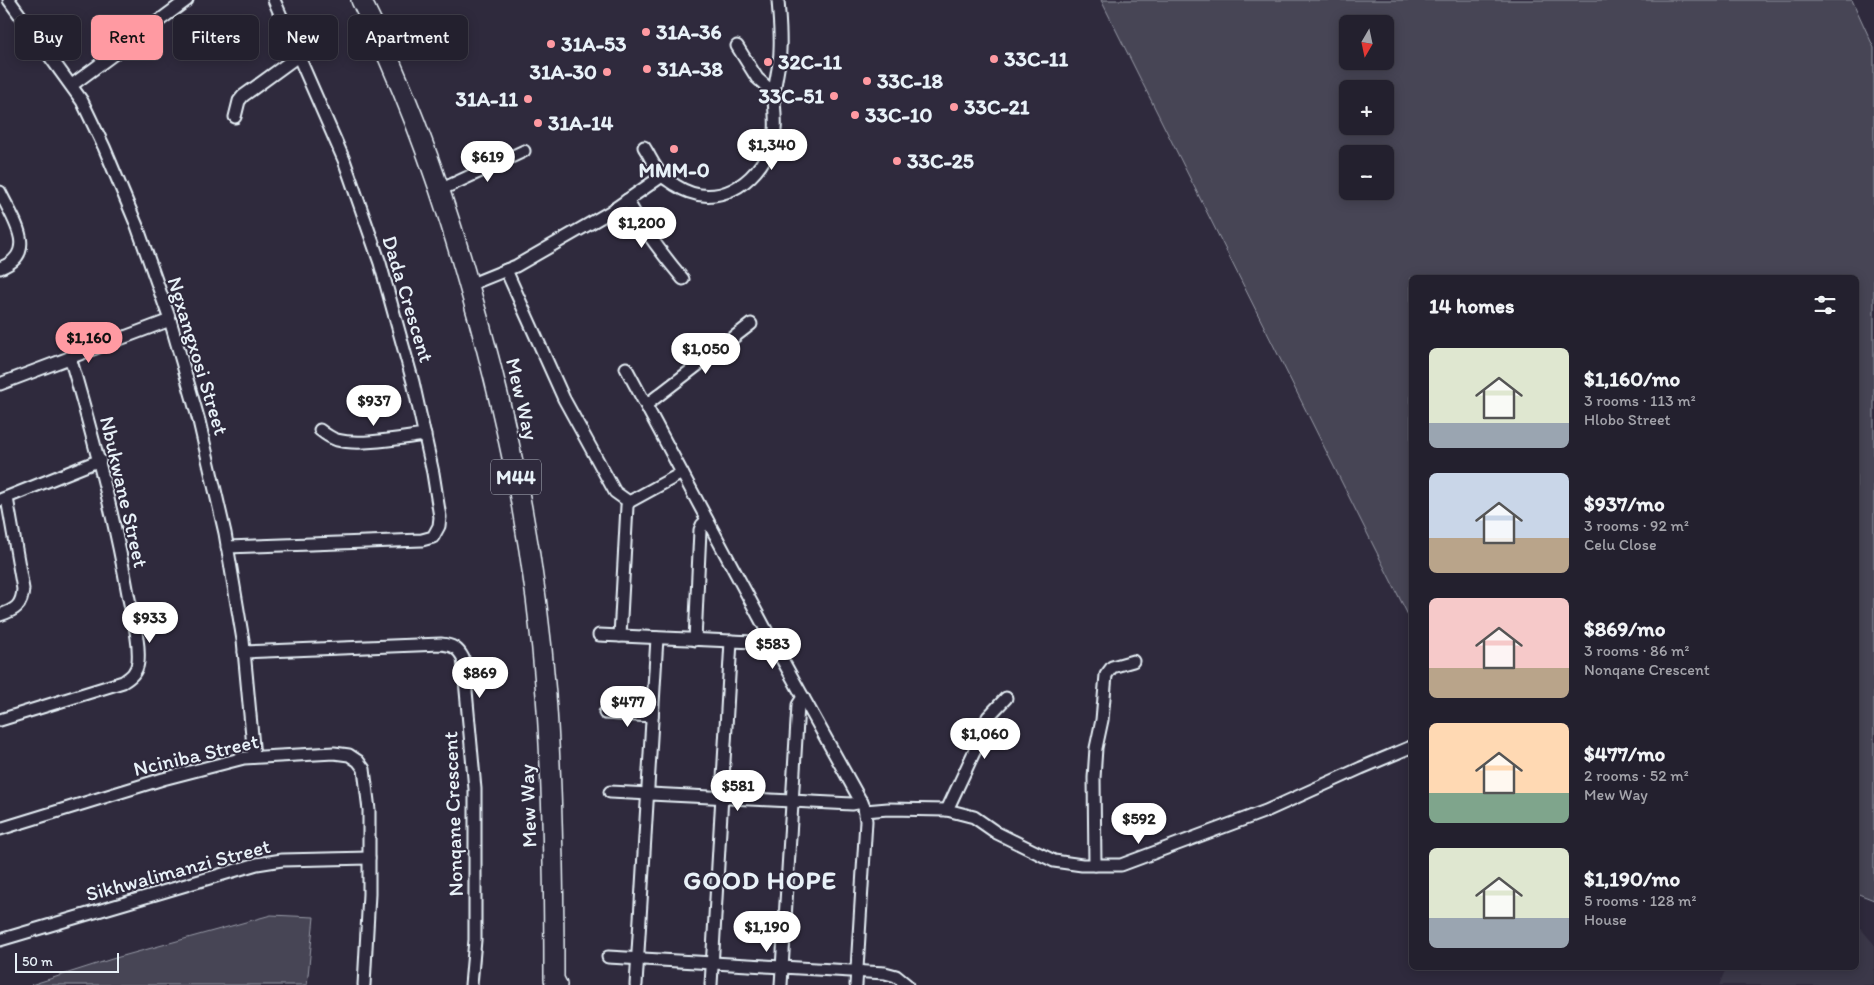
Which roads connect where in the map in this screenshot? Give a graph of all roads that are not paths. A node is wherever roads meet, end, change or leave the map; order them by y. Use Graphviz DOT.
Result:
graph roads {
  1 [pos="9,0"];
  2 [pos="187,0"];
  3 [pos="274,0"];
  4 [pos="361,0"];
  5 [pos="778,0"];
  6 [pos="280,15"];
  7 [pos="737,46"];
  8 [pos="292,60"];
  9 [pos="300,60"];
  10 [pos="72,85"];
  11 [pos="774,93"];
  12 [pos="235,117"];
  13 [pos="644,147"];
  14 [pos="524,151"];
  15 [pos="662,176"];
  16 [pos="440,190"];
  17 [pos="0,192"];
  18 [pos="627,200"];
  19 [pos="0,268"];
  20 [pos="506,270"];
  21 [pos="683,279"];
  22 [pos="469,285"];
  23 [pos="170,320"];
  24 [pos="751,324"];
  25 [pos="70,357"];
  26 [pos="626,368"];
  27 [pos="0,384"];
  28 [pos="646,405"];
  29 [pos="320,430"];
  30 [pos="425,435"];
  31 [pos="100,460"];
  32 [pos="682,473"];
  33 [pos="3,499"];
  34 [pos="629,502"];
  35 [pos="707,520"];
  36 [pos="227,547"];
  37 [pos="0,615"];
  38 [pos="599,635"];
  39 [pos="620,636"];
  40 [pos="657,638"];
  41 [pos="695,640"];
  42 [pos="731,641"];
  43 [pos="773,643"];
  44 [pos="244,652"];
  45 [pos="1133,661"];
  46 [pos="804,698"];
  47 [pos="1006,698"];
  48 [pos="605,713"];
  49 [pos="652,716"];
  50 [pos="0,720"];
  51 [pos="1409,748"];
  52 [pos="254,757"];
  53 [pos="610,792"];
  54 [pos="648,794"];
  55 [pos="722,798"];
  56 [pos="792,802"];
  57 [pos="863,806"];
  58 [pos="947,810"];
  59 [pos="0,829"];
  60 [pos="369,858"];
  61 [pos="1095,865"];
  62 [pos="0,940"];
  63 [pos="608,957"];
  64 [pos="638,958"];
  65 [pos="712,963"];
  66 [pos="782,967"];
  67 [pos="856,971"];
  68 [pos="553,983"];
  69 [pos="364,985"];
  70 [pos="471,985"];
  71 [pos="636,985"];
  72 [pos="711,985"];
  73 [pos="781,985"];
  74 [pos="856,985"];
  75 [pos="907,985"];
  1 -- 10 [label="street, Ngxangxosi Street"];
  2 -- 10 [label="street"];
  3 -- 6 [label="street, Dada Crescent"];
  4 -- 16 [label="main road, Mew Way / M44"];
  5 -- 11 [label="street"];
  7 -- 11 [label="street"];
  8 -- 12 [label="street"];
  9 -- 30 [label="street, Dada Crescent"];
  10 -- 23 [label="street, Ngxangxosi Street"];
  11 -- 15 [label="street"];
  13 -- 15 [label="street"];
  14 -- 16 [label="street"];
  15 -- 18 [label="street"];
  16 -- 22 [label="main road, Mew Way / M44"];
  17 -- 19 [label="street"];
  18 -- 20 [label="street"];
  18 -- 21 [label="street"];
  20 -- 22 [label="street"];
  20 -- 34 [label="street"];
  22 -- 68 [label="main road, Mew Way / M44"];
  23 -- 25 [label="street"];
  23 -- 36 [label="street, Ngxangxosi Street"];
  24 -- 28 [label="street"];
  25 -- 27 [label="street"];
  25 -- 31 [label="street, Nbukwane Street"];
  26 -- 28 [label="street"];
  28 -- 32 [label="street"];
  29 -- 30 [label="street"];
  30 -- 36 [label="street, Dada Crescent"];
  31 -- 33 [label="street"];
  31 -- 50 [label="street, Nbukwane Street"];
  32 -- 34 [label="street"];
  32 -- 35 [label="street"];
  33 -- 37 [label="street"];
  34 -- 39 [label="street"];
  35 -- 41 [label="street"];
  35 -- 43 [label="street"];
  36 -- 44 [label="street, Ngxangxosi Street"];
  38 -- 39 [label="street"];
  39 -- 40 [label="street"];
  40 -- 41 [label="street"];
  40 -- 49 [label="street"];
  41 -- 42 [label="street"];
  42 -- 43 [label="street"];
  42 -- 55 [label="street"];
  43 -- 46 [label="street"];
  44 -- 52 [label="street, Ngxangxosi Street"];
  44 -- 70 [label="street, Nonqane Crescent"];
  45 -- 61 [label="street"];
  46 -- 56 [label="street"];
  46 -- 57 [label="street"];
  47 -- 58 [label="street"];
  48 -- 49 [label="street"];
  49 -- 54 [label="street"];
  51 -- 61 [label="street"];
  52 -- 59 [label="street, Nciniba Street"];
  52 -- 60 [label="street, Nciniba Street"];
  53 -- 54 [label="street"];
  54 -- 55 [label="street"];
  54 -- 64 [label="street"];
  55 -- 56 [label="street"];
  55 -- 65 [label="street"];
  56 -- 57 [label="street"];
  56 -- 66 [label="street"];
  57 -- 58 [label="street"];
  57 -- 67 [label="street"];
  58 -- 61 [label="street"];
  60 -- 62 [label="street, Sikhwalimanzi Street"];
  60 -- 69 [label="street, Nciniba Street"];
  63 -- 64 [label="street"];
  64 -- 65 [label="street"];
  64 -- 71 [label="street"];
  65 -- 66 [label="street"];
  65 -- 72 [label="street"];
  66 -- 67 [label="street"];
  66 -- 73 [label="street"];
  67 -- 74 [label="street"];
  67 -- 75 [label="street"];
}
